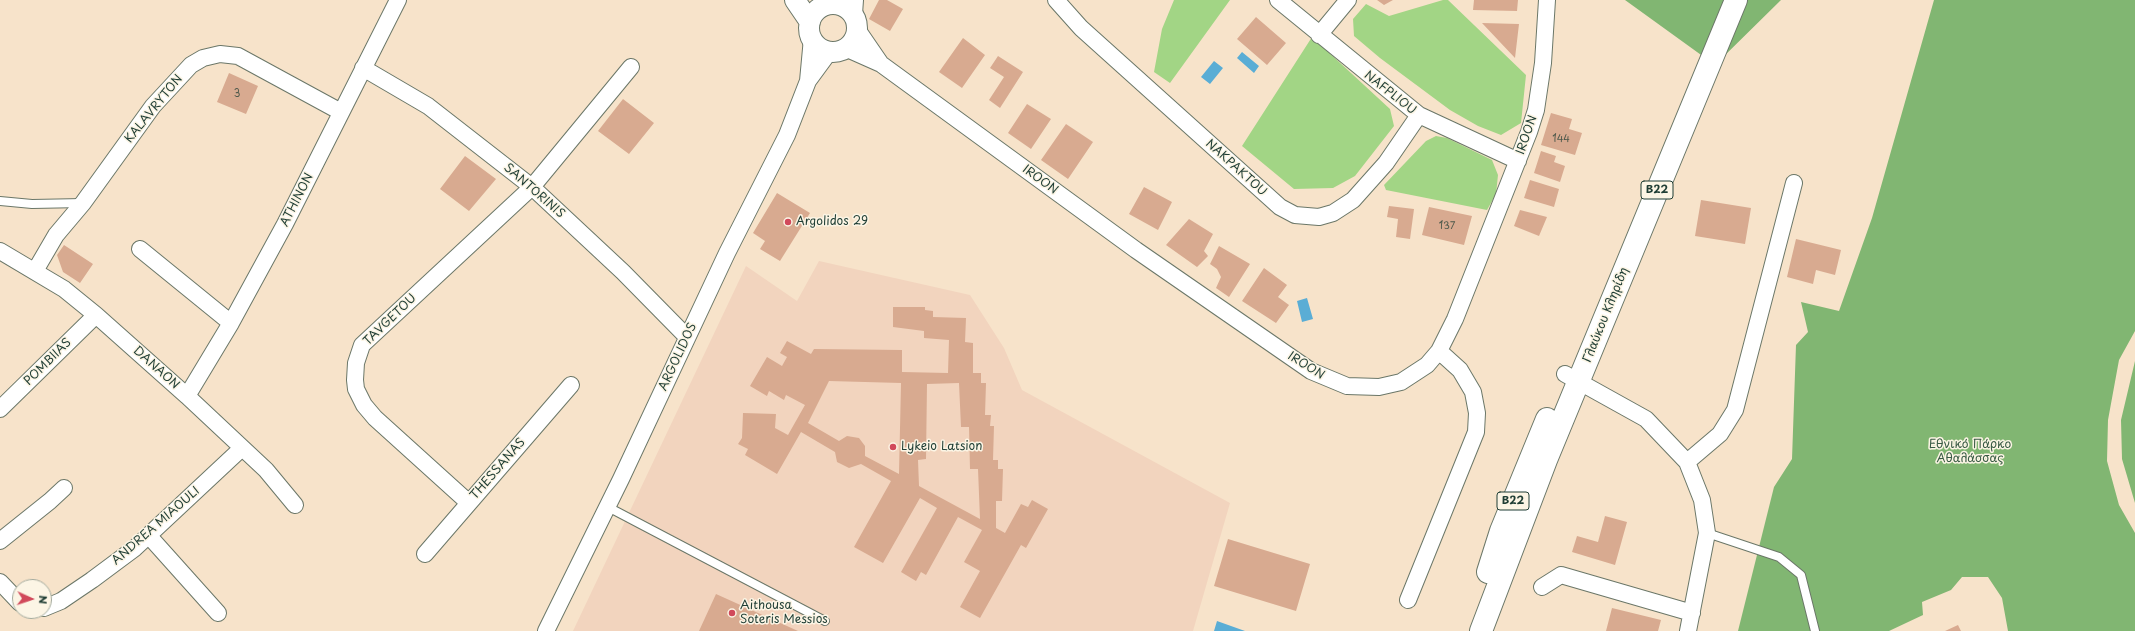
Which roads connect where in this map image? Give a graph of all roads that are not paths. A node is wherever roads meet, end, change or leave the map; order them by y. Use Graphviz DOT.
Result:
graph roads {
  1 [pos="795,0"];
  2 [pos="1056,0"];
  3 [pos="1278,0"];
  4 [pos="1348,0"];
  5 [pos="1547,0"];
  6 [pos="1720,0"];
  7 [pos="1736,0"];
  8 [pos="396,1"];
  9 [pos="817,12"];
  10 [pos="855,15"];
  11 [pos="1319,35"];
  12 [pos="838,50"];
  13 [pos="880,64"];
  14 [pos="630,67"];
  15 [pos="363,68"];
  16 [pos="808,81"];
  17 [pos="341,112"];
  18 [pos="1419,115"];
  19 [pos="1518,161"];
  20 [pos="1794,183"];
  21 [pos="532,187"];
  22 [pos="0,200"];
  23 [pos="83,203"];
  24 [pos="140,249"];
  25 [pos="0,251"];
  26 [pos="35,271"];
  27 [pos="96,315"];
  28 [pos="231,323"];
  29 [pos="687,337"];
  30 [pos="1439,350"];
  31 [pos="1572,377"];
  32 [pos="571,385"];
  33 [pos="187,396"];
  34 [pos="0,409"];
  35 [pos="242,448"];
  36 [pos="1687,462"];
  37 [pos="64,488"];
  38 [pos="469,503"];
  39 [pos="295,505"];
  40 [pos="606,506"];
  41 [pos="1707,533"];
  42 [pos="149,536"];
  43 [pos="0,541"];
  44 [pos="425,554"];
  45 [pos="0,582"];
  46 [pos="1542,587"];
  47 [pos="12,595"];
  48 [pos="1408,600"];
  49 [pos="52,605"];
  50 [pos="218,613"];
  51 [pos="1692,613"];
  52 [pos="825,621"];
  53 [pos="546,631"];
  54 [pos="1469,631"];
  55 [pos="1481,631"];
  56 [pos="1688,631"];
  57 [pos="1815,631"];
  1 -- 9 [label="street"];
  2 -- 18 [label="street, NAKPAKTOU"];
  3 -- 11 [label="street, NAFPLIOU"];
  4 -- 11 [label="street"];
  5 -- 19 [label="street, IROON"];
  6 -- 31 [label="main road, Γλαύκου Κληρίδη / B22"];
  7 -- 31 [label="main road, Γλαύκου Κληρίδη / B22"];
  8 -- 15 [label="street, ATHINON"];
  9 -- 10 [label="street"];
  9 -- 12 [label="street"];
  9 -- 16 [label="street, ARGOLIDOS"];
  10 -- 12 [label="street"];
  10 -- 13 [label="street, IROON"];
  11 -- 18 [label="street, NAFPLIOU"];
  12 -- 13 [label="street, IROON"];
  12 -- 16 [label="street, ARGOLIDOS"];
  13 -- 30 [label="street, IROON"];
  14 -- 21 [label="street, TAVGETOU"];
  15 -- 17 [label="street, ATHINON"];
  15 -- 21 [label="street, SANTORINIS"];
  16 -- 29 [label="street, ARGOLIDOS"];
  17 -- 23 [label="street, KALAVRYTON"];
  17 -- 28 [label="street, ATHINON"];
  18 -- 19 [label="street, NAFPLIOU"];
  19 -- 30 [label="street, IROON"];
  20 -- 36 [label="street"];
  21 -- 29 [label="street, SANTORINIS"];
  21 -- 38 [label="street, TAVGETOU"];
  22 -- 23 [label="lane"];
  23 -- 26 [label="street, KALAVRYTON"];
  24 -- 28 [label="street"];
  25 -- 26 [label="street, DANAON"];
  26 -- 27 [label="street, DANAON"];
  27 -- 33 [label="street, DANAON"];
  27 -- 34 [label="street, POMBIIAS"];
  28 -- 33 [label="street, ATHINON"];
  29 -- 40 [label="street, ARGOLIDOS"];
  30 -- 48 [label="street"];
  31 -- 36 [label="street"];
  31 -- 54 [label="main road, Γλαύκου Κληρίδη / B22"];
  31 -- 55 [label="main road, Γλαύκου Κληρίδη / B22"];
  32 -- 38 [label="street, THESSANAS"];
  33 -- 35 [label="street, DANAON"];
  35 -- 39 [label="street, DANAON"];
  35 -- 42 [label="street, ANDREA MIAOULI"];
  36 -- 41 [label="street"];
  37 -- 43 [label="street"];
  38 -- 44 [label="street, THESSANAS"];
  40 -- 52 [label="lane"];
  40 -- 53 [label="street, ARGOLIDOS"];
  41 -- 51 [label="street"];
  41 -- 57 [label="lane"];
  42 -- 49 [label="street, ANDREA MIAOULI"];
  42 -- 50 [label="street"];
  45 -- 47 [label="street"];
  46 -- 51 [label="street"];
  51 -- 56 [label="street"];
}
